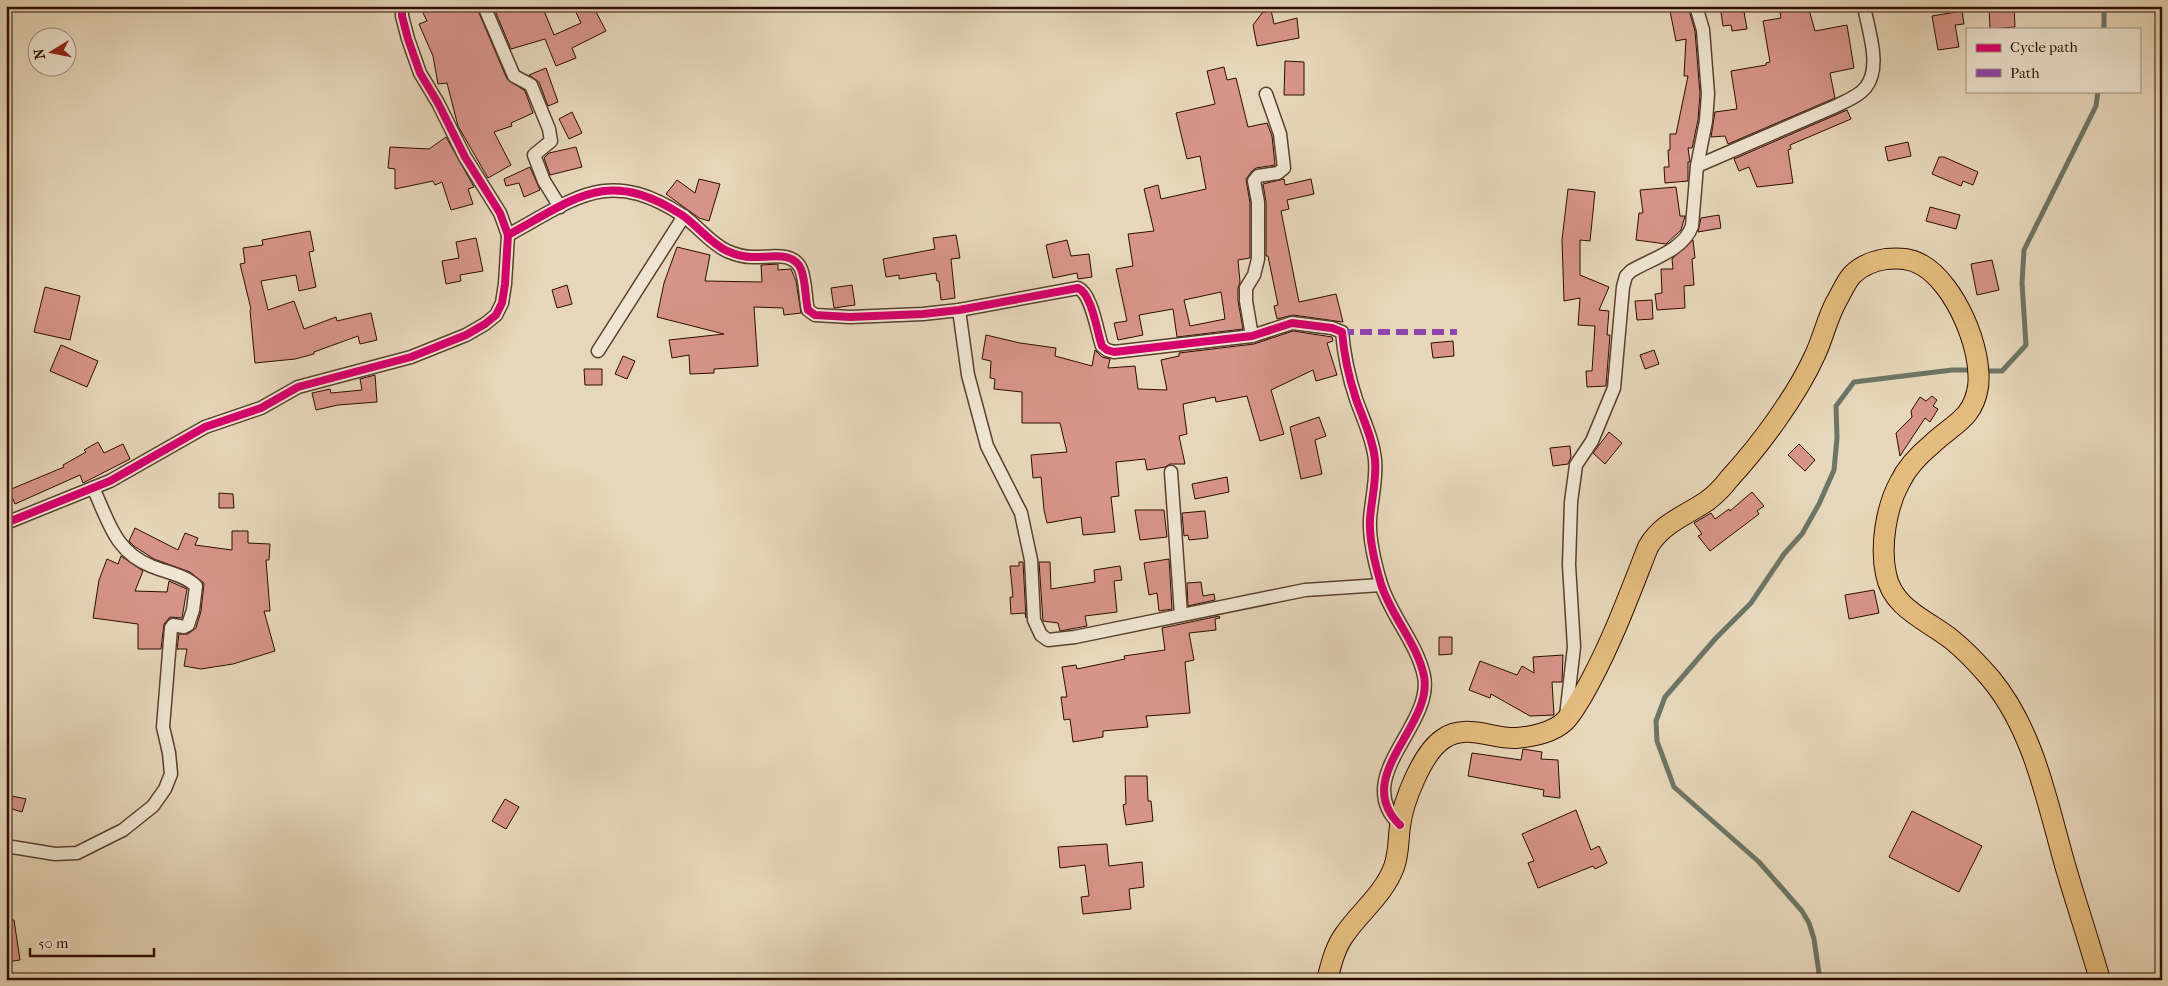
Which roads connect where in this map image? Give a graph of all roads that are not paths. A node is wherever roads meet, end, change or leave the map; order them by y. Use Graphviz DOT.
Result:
graph roads {
  1 [pos="402,6"];
  2 [pos="484,6"];
  3 [pos="1696,6"];
  4 [pos="1864,6"];
  5 [pos="1266,94"];
  6 [pos="1697,166"];
  7 [pos="560,208"];
  8 [pos="684,216"];
  9 [pos="508,235"];
  10 [pos="959,310"];
  11 [pos="1252,336"];
  12 [pos="598,351"];
  13 [pos="1171,472"];
  14 [pos="93,488"];
  15 [pos="6,523"];
  16 [pos="1381,585"];
  17 [pos="1181,615"];
  18 [pos="1565,721"];
  19 [pos="1400,825"];
  20 [pos="6,846"];
  21 [pos="1327,980"];
  22 [pos="2100,980"];
  1 -- 9 [label="street"];
  2 -- 7 [label="street"];
  3 -- 6 [label="street"];
  4 -- 6 [label="street"];
  5 -- 11 [label="street"];
  6 -- 18 [label="street"];
  7 -- 8 [label="street"];
  7 -- 9 [label="street"];
  8 -- 10 [label="street"];
  8 -- 12 [label="street"];
  9 -- 14 [label="street"];
  10 -- 11 [label="street"];
  10 -- 17 [label="street"];
  11 -- 16 [label="street"];
  13 -- 17 [label="street"];
  14 -- 15 [label="street"];
  14 -- 20 [label="street"];
  16 -- 17 [label="street"];
  16 -- 19 [label="street"];
  18 -- 19 [label="main road"];
  18 -- 22 [label="main road"];
  19 -- 21 [label="main road"];
}
